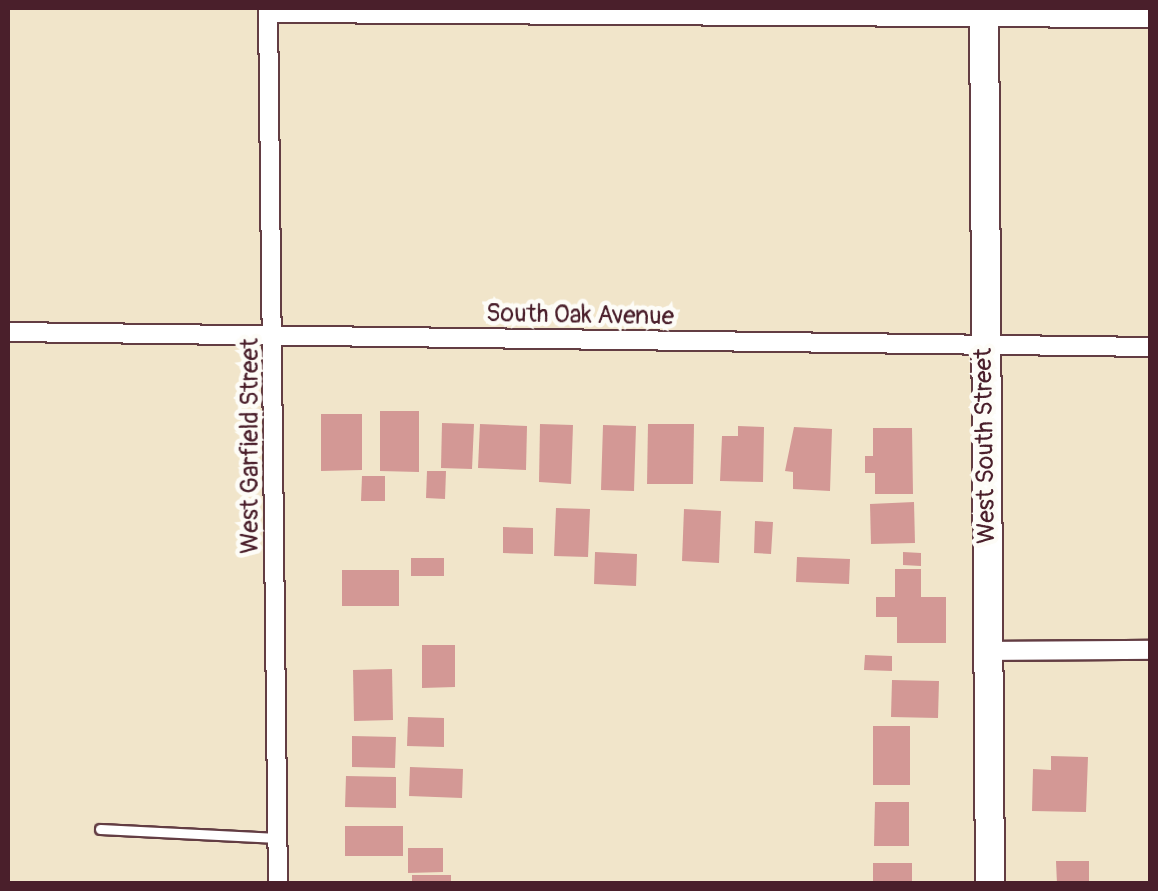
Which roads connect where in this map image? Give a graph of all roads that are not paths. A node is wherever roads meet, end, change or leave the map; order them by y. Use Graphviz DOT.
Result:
graph roads {
  1 [pos="268,10"];
  2 [pos="984,14"];
  3 [pos="1150,18"];
  4 [pos="8,332"];
  5 [pos="276,334"];
  6 [pos="1150,347"];
  7 [pos="985,350"];
  8 [pos="988,650"];
  9 [pos="1150,650"];
  10 [pos="100,829"];
  11 [pos="278,838"];
  12 [pos="278,884"];
  13 [pos="990,884"];
  1 -- 2 [label="street"];
  1 -- 5 [label="street, West Garfield Street"];
  2 -- 3 [label="street"];
  2 -- 7 [label="main road, West South Street"];
  4 -- 5 [label="street, South Oak Avenue"];
  5 -- 7 [label="street, South Oak Avenue"];
  5 -- 11 [label="street, West Garfield Street"];
  6 -- 7 [label="street, South Oak Avenue"];
  7 -- 8 [label="main road, West South Street"];
  8 -- 9 [label="street"];
  8 -- 13 [label="main road, West South Street"];
  10 -- 11 [label="lane"];
  11 -- 12 [label="street, West Garfield Street"];
}
